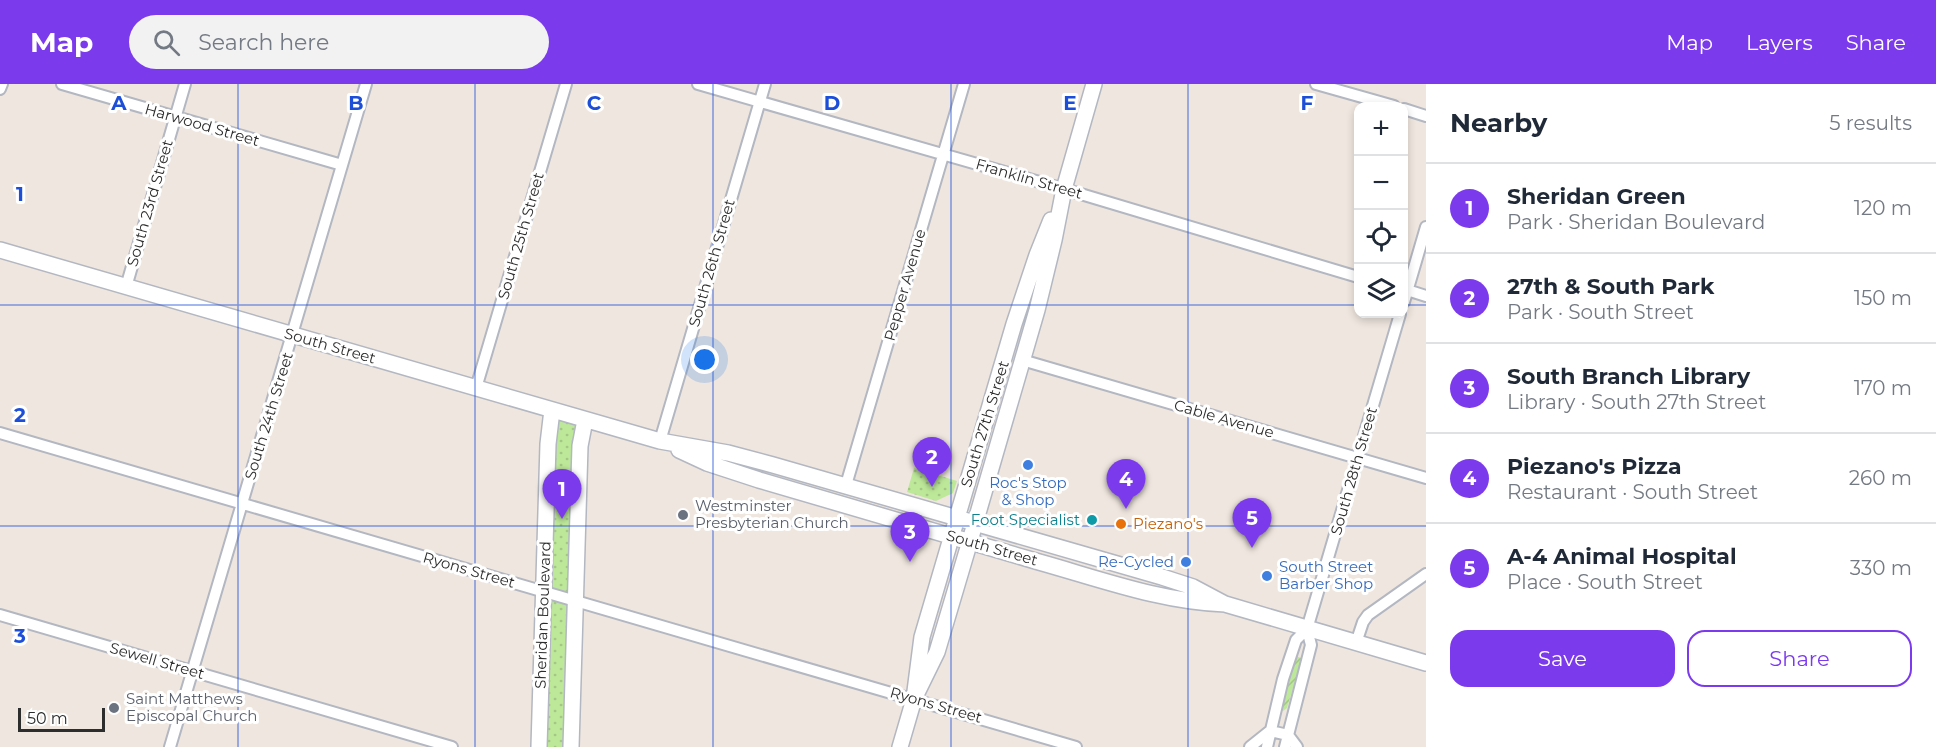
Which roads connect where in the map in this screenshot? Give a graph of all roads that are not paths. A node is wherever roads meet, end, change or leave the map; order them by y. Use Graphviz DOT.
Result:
graph roads {
  1 [pos="2,84"];
  2 [pos="62,84"];
  3 [pos="184,84"];
  4 [pos="366,84"];
  5 [pos="566,84"];
  6 [pos="698,84"];
  7 [pos="765,84"];
  8 [pos="964,84"];
  9 [pos="1094,84"];
  10 [pos="1316,84"];
  11 [pos="0,89"];
  12 [pos="760,102"];
  13 [pos="1380,102"];
  14 [pos="1408,110"];
  15 [pos="1426,116"];
  16 [pos="175,117"];
  17 [pos="944,154"];
  18 [pos="342,165"];
  19 [pos="1064,189"];
  20 [pos="1426,227"];
  21 [pos="0,250"];
  22 [pos="1354,276"];
  23 [pos="1408,281"];
  24 [pos="126,286"];
  25 [pos="1408,291"];
  26 [pos="1426,296"];
  27 [pos="1399,318"];
  28 [pos="293,335"];
  29 [pos="1022,360"];
  30 [pos="476,388"];
  31 [pos="552,410"];
  32 [pos="585,420"];
  33 [pos="0,433"];
  34 [pos="660,441"];
  35 [pos="1358,458"];
  36 [pos="1426,478"];
  37 [pos="846,485"];
  38 [pos="242,503"];
  39 [pos="957,518"];
  40 [pos="975,524"];
  41 [pos="951,536"];
  42 [pos="969,542"];
  43 [pos="1426,574"];
  44 [pos="544,592"];
  45 [pos="575,601"];
  46 [pos="1225,604"];
  47 [pos="0,615"];
  48 [pos="1307,629"];
  49 [pos="1356,643"];
  50 [pos="1426,663"];
  51 [pos="193,671"];
  52 [pos="914,699"];
  53 [pos="1270,731"];
  54 [pos="1288,735"];
  55 [pos="170,747"];
  56 [pos="452,747"];
  57 [pos="539,747"];
  58 [pos="571,747"];
  59 [pos="900,747"];
  60 [pos="1077,747"];
  61 [pos="1250,747"];
  62 [pos="1267,747"];
  63 [pos="1285,747"];
  64 [pos="1297,747"];
  1 -- 11 [label="street"];
  2 -- 16 [label="street, Harwood Street"];
  3 -- 16 [label="street, South 23rd Street"];
  4 -- 18 [label="street, South 24th Street"];
  5 -- 30 [label="street, South 25th Street"];
  6 -- 12 [label="street, Franklin Street"];
  7 -- 12 [label="street, South 26th Street"];
  8 -- 17 [label="street, Pepper Avenue"];
  9 -- 19 [label="main road, South 27th Street"];
  10 -- 13 [label="street"];
  12 -- 17 [label="street, Franklin Street"];
  12 -- 34 [label="street, South 26th Street"];
  14 -- 15 [label="street"];
  16 -- 18 [label="street, Harwood Street"];
  16 -- 24 [label="street, South 23rd Street"];
  17 -- 19 [label="street, Franklin Street"];
  17 -- 37 [label="street, Pepper Avenue"];
  18 -- 28 [label="street, South 24th Street"];
  19 -- 22 [label="street, Franklin Street"];
  19 -- 29 [label="main road, South 27th Street"];
  19 -- 39 [label="main road, South 27th Street"];
  20 -- 23 [label="street"];
  21 -- 24 [label="main road, South Street"];
  24 -- 28 [label="main road, South Street"];
  25 -- 26 [label="street"];
  27 -- 35 [label="street, South 28th Street"];
  28 -- 30 [label="main road, South Street"];
  28 -- 38 [label="street, South 24th Street"];
  29 -- 35 [label="street, Cable Avenue"];
  29 -- 40 [label="main road, South 27th Street"];
  30 -- 31 [label="main road, South Street"];
  31 -- 32 [label="main road, South Street"];
  31 -- 44 [label="main road, Sheridan Boulevard"];
  32 -- 34 [label="main road, South Street"];
  32 -- 45 [label="main road, Sheridan Boulevard"];
  33 -- 38 [label="street, Ryons Street"];
  34 -- 37 [label="main road, South Street"];
  34 -- 41 [label="main road, South Street"];
  35 -- 36 [label="street, Cable Avenue"];
  35 -- 48 [label="street, South 28th Street"];
  37 -- 39 [label="main road, South Street"];
  38 -- 44 [label="street, Ryons Street"];
  38 -- 51 [label="street, South 24th Street"];
  39 -- 40 [label="main road, South Street"];
  39 -- 41 [label="main road, South 27th Street"];
  40 -- 42 [label="main road, South 27th Street"];
  40 -- 46 [label="main road, South Street"];
  41 -- 42 [label="main road, South Street"];
  41 -- 52 [label="main road, South 27th Street"];
  42 -- 46 [label="main road, South Street"];
  42 -- 52 [label="main road, South 27th Street"];
  43 -- 49 [label="street"];
  44 -- 45 [label="street, Ryons Street"];
  44 -- 57 [label="main road, Sheridan Boulevard"];
  45 -- 52 [label="street, Ryons Street"];
  45 -- 58 [label="main road, Sheridan Boulevard"];
  46 -- 48 [label="main road, South Street"];
  47 -- 51 [label="street, Sewell Street"];
  48 -- 49 [label="main road, South Street"];
  48 -- 53 [label="street"];
  48 -- 54 [label="street"];
  49 -- 50 [label="main road, South Street"];
  51 -- 55 [label="street, South 24th Street"];
  51 -- 56 [label="street, Sewell Street"];
  52 -- 59 [label="main road, South 27th Street"];
  52 -- 60 [label="street, Ryons Street"];
  53 -- 54 [label="street"];
  53 -- 61 [label="street"];
  53 -- 62 [label="street"];
  54 -- 63 [label="street"];
  54 -- 64 [label="street"];
}
